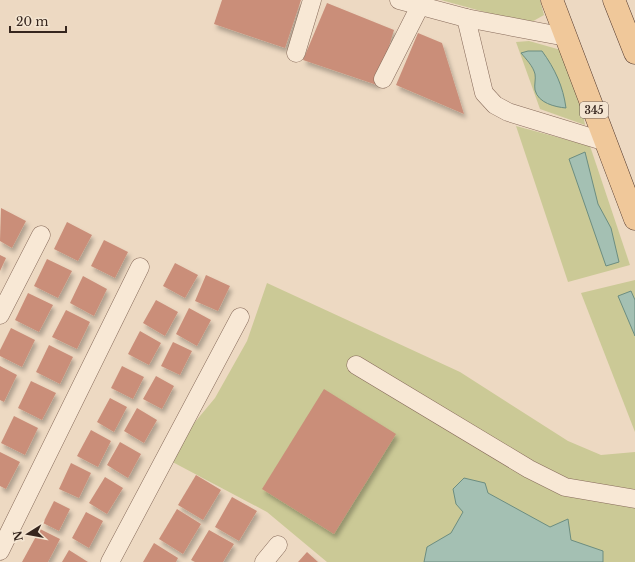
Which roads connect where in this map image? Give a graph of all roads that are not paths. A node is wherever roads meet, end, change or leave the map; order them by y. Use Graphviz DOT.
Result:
graph roads {
  1 [pos="312,0"];
  2 [pos="399,0"];
  3 [pos="552,0"];
  4 [pos="614,0"];
  5 [pos="420,6"];
  6 [pos="466,18"];
  7 [pos="559,36"];
  8 [pos="296,53"];
  9 [pos="635,53"];
  10 [pos="383,79"];
  11 [pos="606,142"];
  12 [pos="635,219"];
  13 [pos="41,235"];
  14 [pos="140,268"];
  15 [pos="0,315"];
  16 [pos="240,317"];
  17 [pos="356,365"];
  18 [pos="635,499"];
  19 [pos="278,545"];
  20 [pos="0,552"];
  21 [pos="110,562"];
  22 [pos="264,562"];
  1 -- 8 [label="street"];
  2 -- 5 [label="street"];
  3 -- 7 [label="main road, 345"];
  4 -- 9 [label="main road"];
  5 -- 6 [label="street"];
  5 -- 10 [label="street"];
  6 -- 7 [label="street"];
  6 -- 11 [label="street"];
  7 -- 11 [label="main road, 345"];
  11 -- 12 [label="main road, 345"];
  13 -- 15 [label="street"];
  14 -- 20 [label="street"];
  16 -- 21 [label="street"];
  17 -- 18 [label="street"];
  19 -- 22 [label="street"];
}
